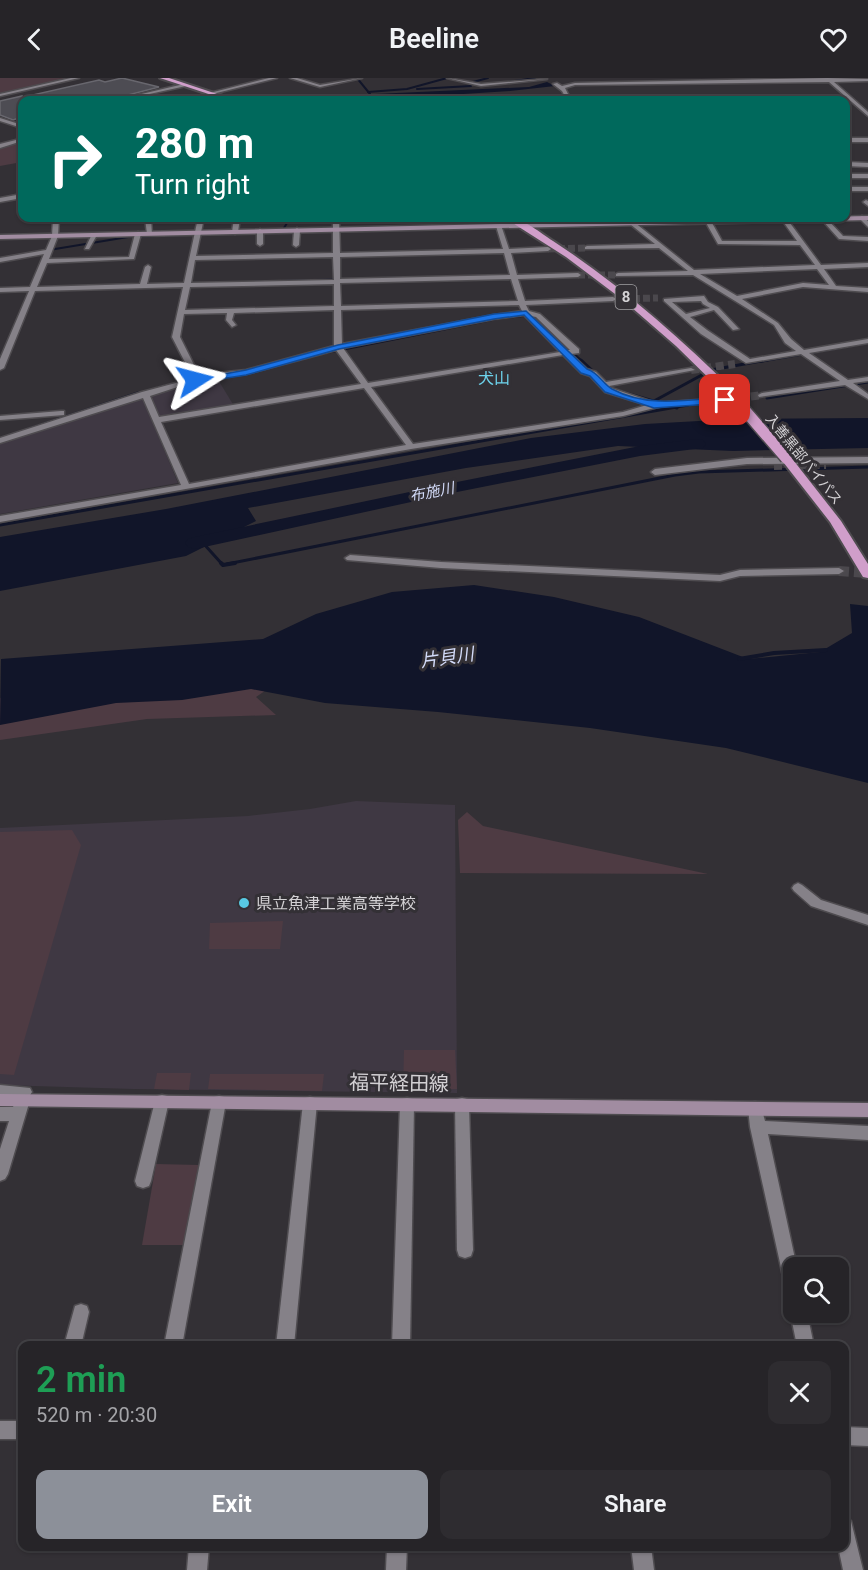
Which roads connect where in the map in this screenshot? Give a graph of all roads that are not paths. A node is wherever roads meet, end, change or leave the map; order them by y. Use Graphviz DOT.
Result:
graph roads {
  1 [pos="77,78"];
  2 [pos="163,78"];
  3 [pos="275,78"];
  4 [pos="292,78"];
  5 [pos="360,78"];
  6 [pos="449,78"];
  7 [pos="594,78"];
  8 [pos="546,79"];
  9 [pos="829,79"];
  10 [pos="868,80"];
  11 [pos="575,84"];
  12 [pos="184,85"];
  13 [pos="561,87"];
  14 [pos="212,94"];
  15 [pos="0,95"];
  16 [pos="136,96"];
  17 [pos="203,96"];
  18 [pos="219,96"];
  19 [pos="567,96"];
  20 [pos="848,96"];
  21 [pos="850,98"];
  22 [pos="854,108"];
  23 [pos="861,108"];
  24 [pos="868,108"];
  25 [pos="868,115"];
  26 [pos="0,119"];
  27 [pos="16,125"];
  28 [pos="0,129"];
  29 [pos="850,140"];
  30 [pos="868,140"];
  31 [pos="18,141"];
  32 [pos="0,146"];
  33 [pos="860,158"];
  34 [pos="850,164"];
  35 [pos="867,165"];
  36 [pos="850,176"];
  37 [pos="868,176"];
  38 [pos="850,189"];
  39 [pos="868,189"];
  40 [pos="18,197"];
  41 [pos="0,200"];
  42 [pos="850,218"];
  43 [pos="865,218"];
  44 [pos="56,222"];
  45 [pos="148,222"];
  46 [pos="200,222"];
  47 [pos="236,222"];
  48 [pos="337,222"];
  49 [pos="516,222"];
  50 [pos="546,222"];
  51 [pos="633,222"];
  52 [pos="709,222"];
  53 [pos="787,222"];
  54 [pos="827,222"];
  55 [pos="522,225"];
  56 [pos="868,225"];
  57 [pos="499,226"];
  58 [pos="338,229"];
  59 [pos="297,230"];
  60 [pos="260,231"];
  61 [pos="235,232"];
  62 [pos="197,233"];
  63 [pos="138,234"];
  64 [pos="150,234"];
  65 [pos="94,235"];
  66 [pos="55,236"];
  67 [pos="0,237"];
  68 [pos="868,239"];
  69 [pos="802,243"];
  70 [pos="260,244"];
  71 [pos="296,245"];
  72 [pos="660,246"];
  73 [pos="87,248"];
  74 [pos="587,248"];
  75 [pos="548,249"];
  76 [pos="50,251"];
  77 [pos="507,251"];
  78 [pos="338,255"];
  79 [pos="192,258"];
  80 [pos="0,260"];
  81 [pos="46,261"];
  82 [pos="868,266"];
  83 [pos="148,267"];
  84 [pos="819,267"];
  85 [pos="693,272"];
  86 [pos="578,275"];
  87 [pos="618,275"];
  88 [pos="514,277"];
  89 [pos="338,280"];
  90 [pos="187,285"];
  91 [pos="143,286"];
  92 [pos="833,286"];
  93 [pos="33,289"];
  94 [pos="0,290"];
  95 [pos="868,290"];
  96 [pos="658,298"];
  97 [pos="703,298"];
  98 [pos="733,298"];
  99 [pos="613,299"];
  100 [pos="522,303"];
  101 [pos="339,308"];
  102 [pos="716,308"];
  103 [pos="231,311"];
  104 [pos="180,312"];
  105 [pos="526,313"];
  106 [pos="685,316"];
  107 [pos="232,325"];
  108 [pos="735,329"];
  109 [pos="868,341"];
  110 [pos="338,347"];
  111 [pos="802,352"];
  112 [pos="566,354"];
  113 [pos="749,361"];
  114 [pos="735,364"];
  115 [pos="0,368"];
  116 [pos="691,370"];
  117 [pos="195,376"];
  118 [pos="868,379"];
  119 [pos="845,382"];
  120 [pos="367,386"];
  121 [pos="604,386"];
  122 [pos="855,389"];
  123 [pos="868,392"];
  124 [pos="145,394"];
  125 [pos="762,395"];
  126 [pos="868,396"];
  127 [pos="727,397"];
  128 [pos="654,405"];
  129 [pos="0,418"];
  130 [pos="156,420"];
  131 [pos="0,441"];
  132 [pos="411,447"];
  133 [pos="786,459"];
  134 [pos="868,462"];
  135 [pos="826,465"];
  136 [pos="774,466"];
  137 [pos="688,467"];
  138 [pos="655,472"];
  139 [pos="186,487"];
  140 [pos="0,519"];
  141 [pos="350,558"];
  142 [pos="839,571"];
  143 [pos="868,574"];
  144 [pos="798,888"];
  145 [pos="868,920"];
  146 [pos="0,1091"];
  147 [pos="0,1100"];
  148 [pos="162,1101"];
  149 [pos="22,1102"];
  150 [pos="219,1102"];
  151 [pos="309,1103"];
  152 [pos="407,1104"];
  153 [pos="462,1104"];
  154 [pos="755,1108"];
  155 [pos="797,1108"];
  156 [pos="868,1110"];
  157 [pos="0,1114"];
  158 [pos="868,1117"];
  159 [pos="758,1127"];
  160 [pos="868,1133"];
  161 [pos="0,1174"];
  162 [pos="143,1181"];
  163 [pos="465,1250"];
  164 [pos="787,1257"];
  165 [pos="81,1312"];
  166 [pos="801,1323"];
  167 [pos="73,1341"];
  168 [pos="174,1341"];
  169 [pos="285,1341"];
  170 [pos="401,1341"];
  171 [pos="805,1341"];
  172 [pos="0,1430"];
  173 [pos="18,1430"];
  174 [pos="849,1436"];
  175 [pos="868,1437"];
  176 [pos="199,1551"];
  177 [pos="397,1551"];
  178 [pos="642,1551"];
  179 [pos="849,1551"];
  180 [pos="197,1570"];
  181 [pos="396,1570"];
  182 [pos="644,1570"];
  183 [pos="853,1570"];
  1 -- 15 [label="street"];
  2 -- 12 [label="highway"];
  3 -- 14 [label="street"];
  4 -- 5 [label="street"];
  6 -- 8 [label="street"];
  7 -- 11 [label="street"];
  8 -- 13 [label="street"];
  9 -- 10 [label="street"];
  9 -- 11 [label="street"];
  9 -- 20 [label="street"];
  11 -- 13 [label="street"];
  12 -- 14 [label="highway"];
  12 -- 16 [label="street"];
  13 -- 19 [label="street"];
  14 -- 17 [label="street"];
  14 -- 18 [label="highway"];
  21 -- 23 [label="street"];
  22 -- 23 [label="street"];
  23 -- 24 [label="street"];
  23 -- 25 [label="street"];
  26 -- 27 [label="street"];
  27 -- 28 [label="street"];
  29 -- 30 [label="street"];
  31 -- 32 [label="street"];
  33 -- 35 [label="street"];
  34 -- 35 [label="street"];
  36 -- 37 [label="street"];
  38 -- 39 [label="street"];
  40 -- 41 [label="street"];
  42 -- 43 [label="main road"];
  43 -- 56 [label="street"];
  44 -- 66 [label="street"];
  45 -- 64 [label="street"];
  46 -- 62 [label="street"];
  47 -- 61 [label="street"];
  48 -- 58 [label="street"];
  49 -- 55 [label="highway, 入善黒部バイパス / 8"];
  50 -- 55 [label="main road"];
  51 -- 72 [label="street"];
  52 -- 69 [label="street"];
  53 -- 69 [label="street"];
  54 -- 68 [label="street"];
  55 -- 57 [label="main road"];
  55 -- 127 [label="highway, 入善黒部バイパス / 8"];
  57 -- 58 [label="main road"];
  57 -- 77 [label="street"];
  58 -- 59 [label="main road"];
  58 -- 78 [label="street"];
  59 -- 60 [label="main road"];
  59 -- 71 [label="street"];
  60 -- 61 [label="main road"];
  60 -- 70 [label="street"];
  61 -- 62 [label="main road"];
  62 -- 64 [label="main road"];
  62 -- 79 [label="street"];
  63 -- 64 [label="main road"];
  63 -- 65 [label="main road"];
  63 -- 81 [label="street"];
  65 -- 66 [label="main road"];
  65 -- 73 [label="street"];
  66 -- 67 [label="main road"];
  66 -- 76 [label="street"];
  69 -- 84 [label="street"];
  72 -- 74 [label="street"];
  72 -- 85 [label="street"];
  75 -- 77 [label="street"];
  76 -- 80 [label="street"];
  76 -- 81 [label="street"];
  77 -- 78 [label="street"];
  77 -- 88 [label="street"];
  78 -- 79 [label="street"];
  78 -- 89 [label="street"];
  79 -- 90 [label="street"];
  81 -- 93 [label="street"];
  82 -- 84 [label="street"];
  83 -- 91 [label="street"];
  84 -- 85 [label="street"];
  84 -- 92 [label="street"];
  85 -- 87 [label="street"];
  85 -- 98 [label="street"];
  86 -- 88 [label="street"];
  88 -- 89 [label="street"];
  88 -- 100 [label="street"];
  89 -- 90 [label="street"];
  89 -- 101 [label="street"];
  90 -- 91 [label="street"];
  90 -- 104 [label="street"];
  91 -- 93 [label="street"];
  92 -- 95 [label="street"];
  92 -- 98 [label="street"];
  93 -- 94 [label="street"];
  93 -- 115 [label="street"];
  96 -- 97 [label="street"];
  97 -- 98 [label="street"];
  97 -- 102 [label="street"];
  97 -- 106 [label="street"];
  98 -- 111 [label="street"];
  99 -- 100 [label="street"];
  100 -- 101 [label="street"];
  100 -- 105 [label="street"];
  101 -- 103 [label="street"];
  101 -- 110 [label="street"];
  102 -- 106 [label="street"];
  102 -- 108 [label="street"];
  103 -- 104 [label="street"];
  103 -- 107 [label="street"];
  104 -- 117 [label="street"];
  105 -- 110 [label="street"];
  105 -- 112 [label="street"];
  106 -- 113 [label="street"];
  109 -- 111 [label="street"];
  110 -- 117 [label="street"];
  110 -- 120 [label="street"];
  111 -- 113 [label="street"];
  111 -- 119 [label="street"];
  112 -- 120 [label="street"];
  112 -- 121 [label="street"];
  113 -- 114 [label="street"];
  116 -- 121 [label="street"];
  117 -- 124 [label="street"];
  117 -- 129 [label="street"];
  118 -- 119 [label="street"];
  119 -- 122 [label="street"];
  119 -- 125 [label="street"];
  120 -- 130 [label="street"];
  120 -- 132 [label="street"];
  121 -- 128 [label="street"];
  122 -- 123 [label="street"];
  122 -- 126 [label="street"];
  124 -- 130 [label="street"];
  124 -- 131 [label="street"];
  127 -- 128 [label="street"];
  127 -- 133 [label="highway, 入善黒部バイパス / 8, bridge"];
  128 -- 132 [label="street"];
  130 -- 139 [label="street"];
  132 -- 139 [label="street"];
  133 -- 134 [label="street"];
  133 -- 137 [label="street"];
  133 -- 143 [label="highway, 入善黒部バイパス / 8"];
  134 -- 135 [label="street"];
  136 -- 137 [label="street"];
  137 -- 138 [label="street"];
  139 -- 140 [label="street"];
  141 -- 142 [label="street"];
  144 -- 145 [label="street"];
  146 -- 149 [label="street"];
  147 -- 149 [label="main road, 福平経田線"];
  148 -- 149 [label="main road, 福平経田線"];
  148 -- 150 [label="main road, 福平経田線"];
  148 -- 162 [label="street"];
  149 -- 157 [label="street"];
  149 -- 161 [label="street"];
  150 -- 151 [label="main road, 福平経田線"];
  150 -- 168 [label="street"];
  151 -- 152 [label="main road, 福平経田線"];
  151 -- 169 [label="street"];
  152 -- 153 [label="main road, 福平経田線"];
  152 -- 170 [label="street"];
  153 -- 154 [label="main road, 福平経田線"];
  153 -- 163 [label="street"];
  154 -- 155 [label="main road, 福平経田線"];
  154 -- 159 [label="street"];
  155 -- 156 [label="main road, 福平経田線"];
  155 -- 158 [label="main road, 福平経田線"];
  159 -- 160 [label="street"];
  159 -- 164 [label="street"];
  165 -- 167 [label="street"];
  166 -- 171 [label="street"];
  172 -- 173 [label="street"];
  174 -- 175 [label="street"];
  176 -- 180 [label="street"];
  177 -- 181 [label="street"];
  178 -- 182 [label="street"];
  179 -- 183 [label="street"];
}
